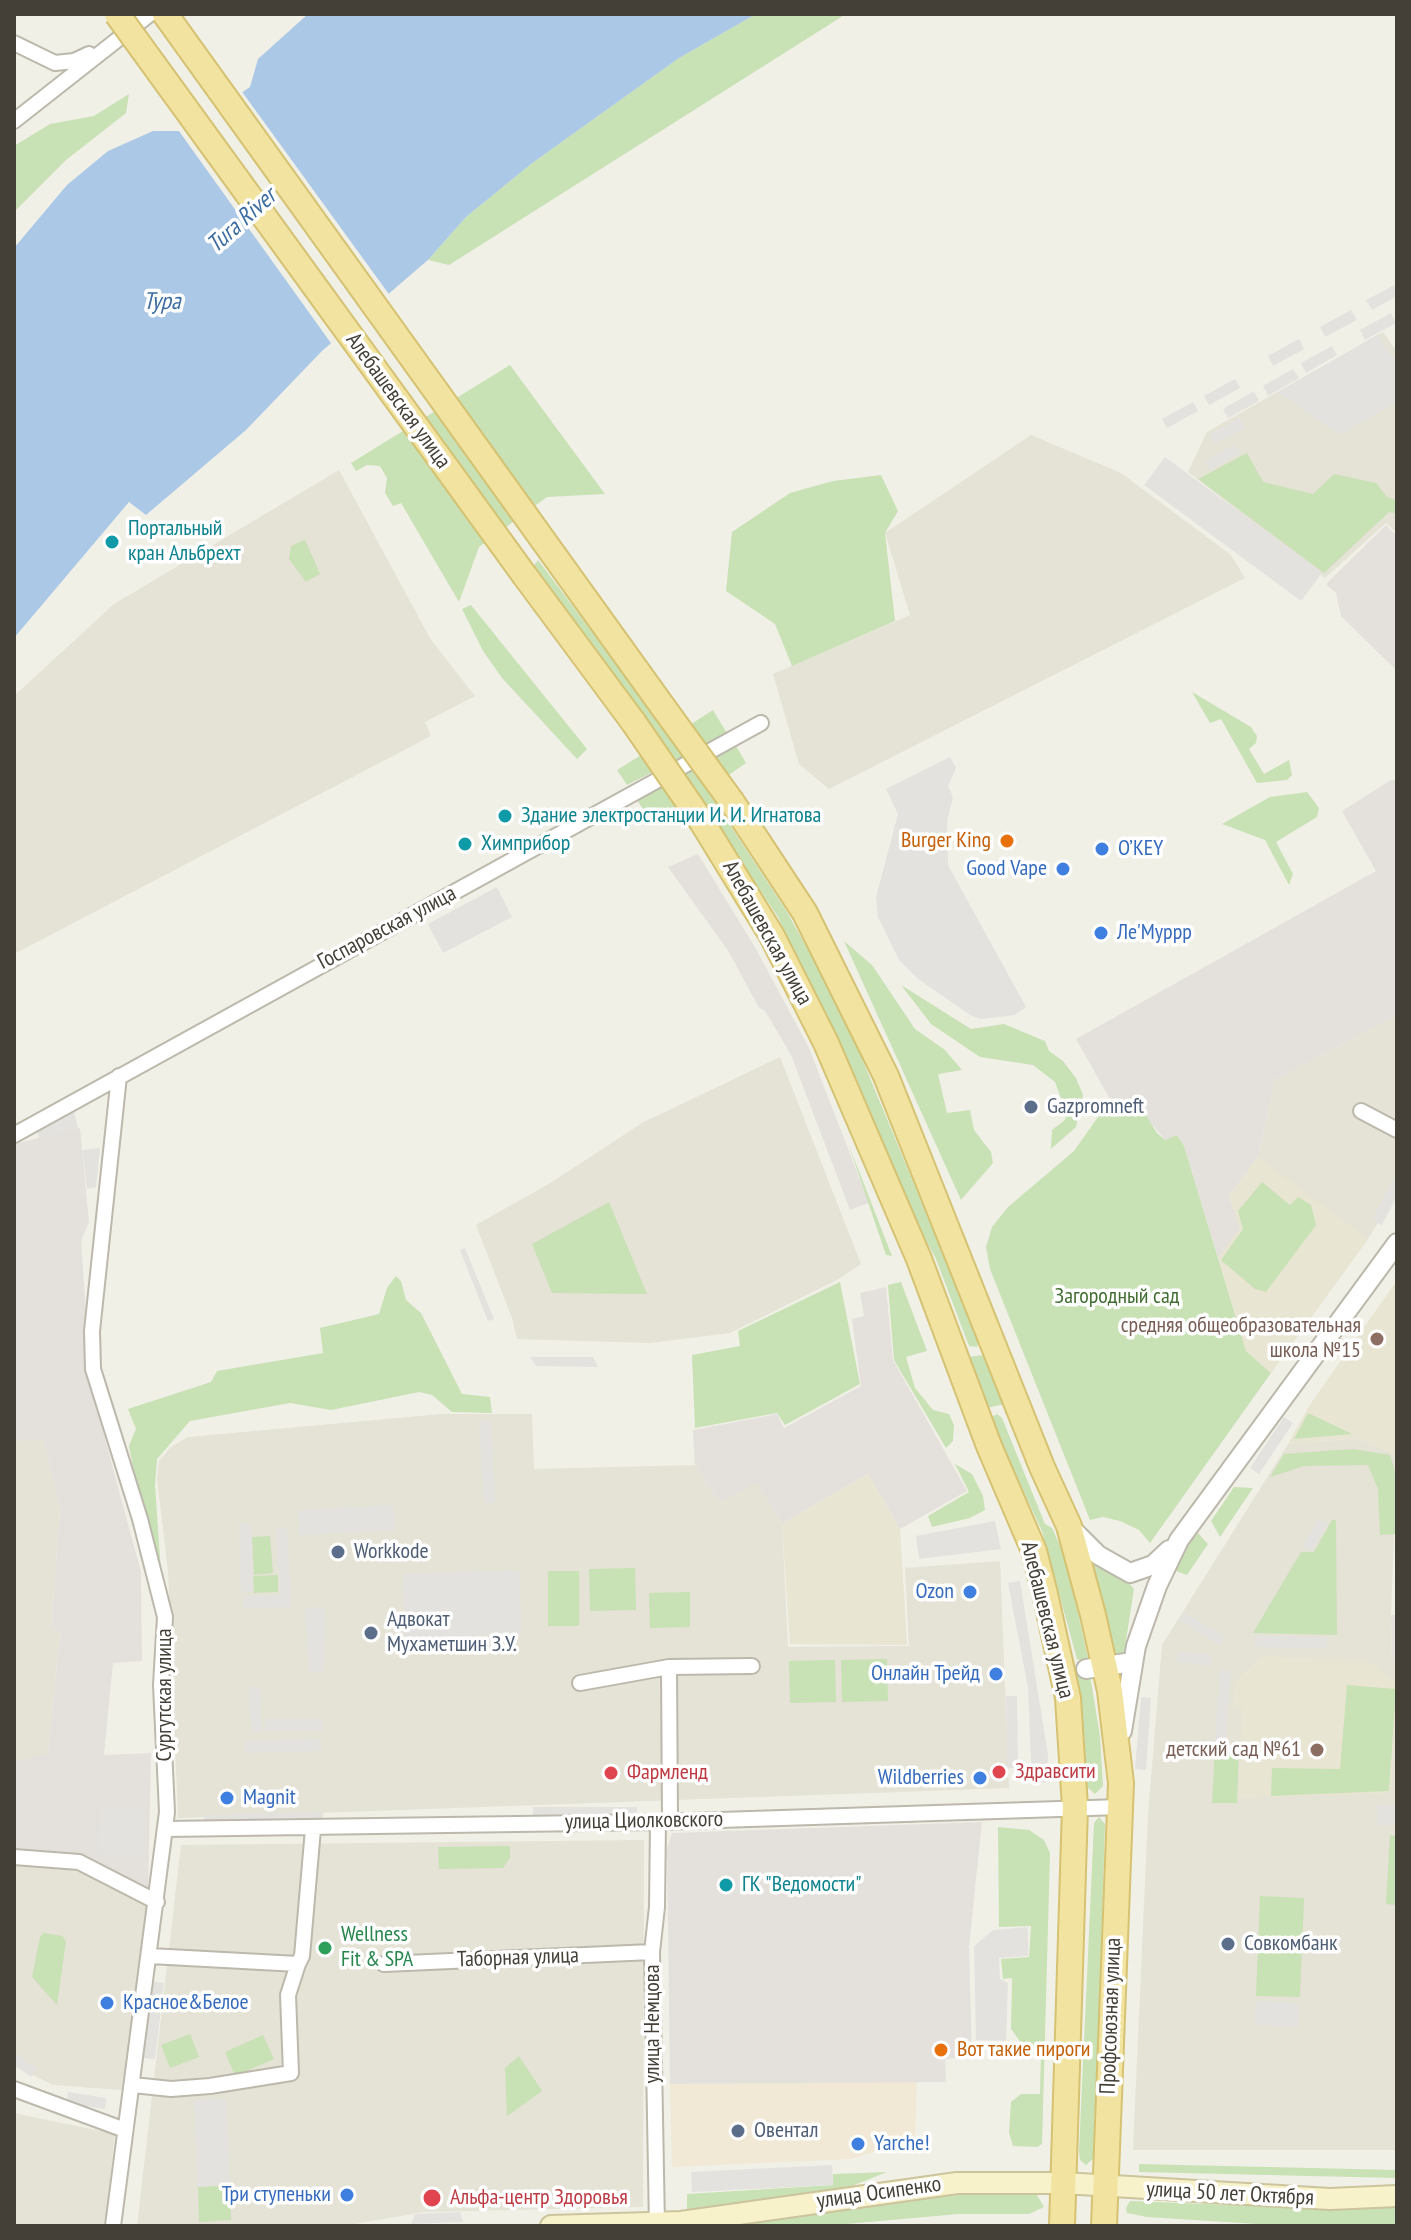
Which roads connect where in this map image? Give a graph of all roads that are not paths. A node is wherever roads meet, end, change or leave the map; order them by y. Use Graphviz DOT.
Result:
graph roads {
  1 [pos="117,14"];
  2 [pos="150,14"];
  3 [pos="165,14"];
  4 [pos="14,43"];
  5 [pos="104,48"];
  6 [pos="14,121"];
  7 [pos="761,723"];
  8 [pos="119,1076"];
  9 [pos="1361,1111"];
  10 [pos="1397,1130"];
  11 [pos="14,1135"];
  12 [pos="1397,1243"];
  13 [pos="927,1283"];
  14 [pos="976,1301"];
  15 [pos="989,1446"];
  16 [pos="1042,1467"];
  17 [pos="1069,1526"];
  18 [pos="1179,1540"];
  19 [pos="1045,1594"];
  20 [pos="1132,1662"];
  21 [pos="752,1666"];
  22 [pos="669,1667"];
  23 [pos="1095,1668"];
  24 [pos="580,1683"];
  25 [pos="1119,1755"];
  26 [pos="1075,1807"];
  27 [pos="1121,1807"];
  28 [pos="664,1822"];
  29 [pos="166,1829"];
  30 [pos="313,1829"];
  31 [pos="14,1857"];
  32 [pos="157,1902"];
  33 [pos="652,1952"];
  34 [pos="150,1956"];
  35 [pos="298,1964"];
  36 [pos="384,1964"];
  37 [pos="133,2085"];
  38 [pos="14,2089"];
  39 [pos="125,2130"];
  40 [pos="1063,2183"];
  41 [pos="1105,2186"];
  42 [pos="1397,2196"];
  43 [pos="657,2225"];
  44 [pos="113,2226"];
  45 [pos="551,2226"];
  46 [pos="1062,2226"];
  47 [pos="1104,2226"];
  1 -- 13 [label="main road, Алебашевская улица, bridge"];
  2 -- 5 [label="street"];
  3 -- 14 [label="main road, Алебашевская улица, bridge"];
  4 -- 5 [label="street"];
  5 -- 6 [label="street"];
  7 -- 8 [label="street, Госпаровская улица"];
  8 -- 11 [label="street, Госпаровская улица"];
  8 -- 29 [label="street, Сургутская улица"];
  9 -- 10 [label="street"];
  12 -- 18 [label="street"];
  13 -- 14 [label="main road"];
  13 -- 15 [label="main road, Алебашевская улица"];
  14 -- 16 [label="main road, Алебашевская улица"];
  15 -- 16 [label="main road"];
  15 -- 19 [label="main road, Алебашевская улица"];
  16 -- 17 [label="main road, Алебашевская улица"];
  17 -- 18 [label="street"];
  17 -- 23 [label="main road, Алебашевская улица"];
  18 -- 20 [label="street"];
  19 -- 23 [label="main road"];
  19 -- 26 [label="main road, Алебашевская улица"];
  20 -- 23 [label="street"];
  20 -- 25 [label="street"];
  21 -- 22 [label="street"];
  22 -- 24 [label="street"];
  22 -- 28 [label="street, улица Немцова"];
  23 -- 25 [label="main road, Алебашевская улица"];
  25 -- 27 [label="main road, Алебашевская улица"];
  26 -- 27 [label="street, улица Циолковского"];
  26 -- 28 [label="street, улица Циолковского"];
  26 -- 40 [label="main road, Профсоюзная улица"];
  27 -- 41 [label="main road, Профсоюзная улица"];
  28 -- 30 [label="street, улица Циолковского"];
  28 -- 33 [label="street, улица Немцова"];
  29 -- 30 [label="street, улица Циолковского"];
  29 -- 32 [label="street, Сургутская улица"];
  30 -- 35 [label="street"];
  31 -- 32 [label="street"];
  32 -- 34 [label="street, Сургутская улица"];
  33 -- 36 [label="street, Таборная улица"];
  33 -- 43 [label="street, улица Немцова"];
  34 -- 35 [label="street"];
  34 -- 37 [label="street, Сургутская улица"];
  35 -- 37 [label="street"];
  37 -- 39 [label="street, Сургутская улица"];
  38 -- 39 [label="street"];
  39 -- 44 [label="street, Сургутская улица"];
  40 -- 41 [label="main road, улица 50 лет Октября"];
  40 -- 43 [label="main road, улица Осипенко"];
  40 -- 46 [label="main road, Профсоюзная улица"];
  41 -- 42 [label="main road, улица 50 лет Октября"];
  41 -- 47 [label="main road, Профсоюзная улица"];
  43 -- 45 [label="main road, улица Осипенко"];
}
